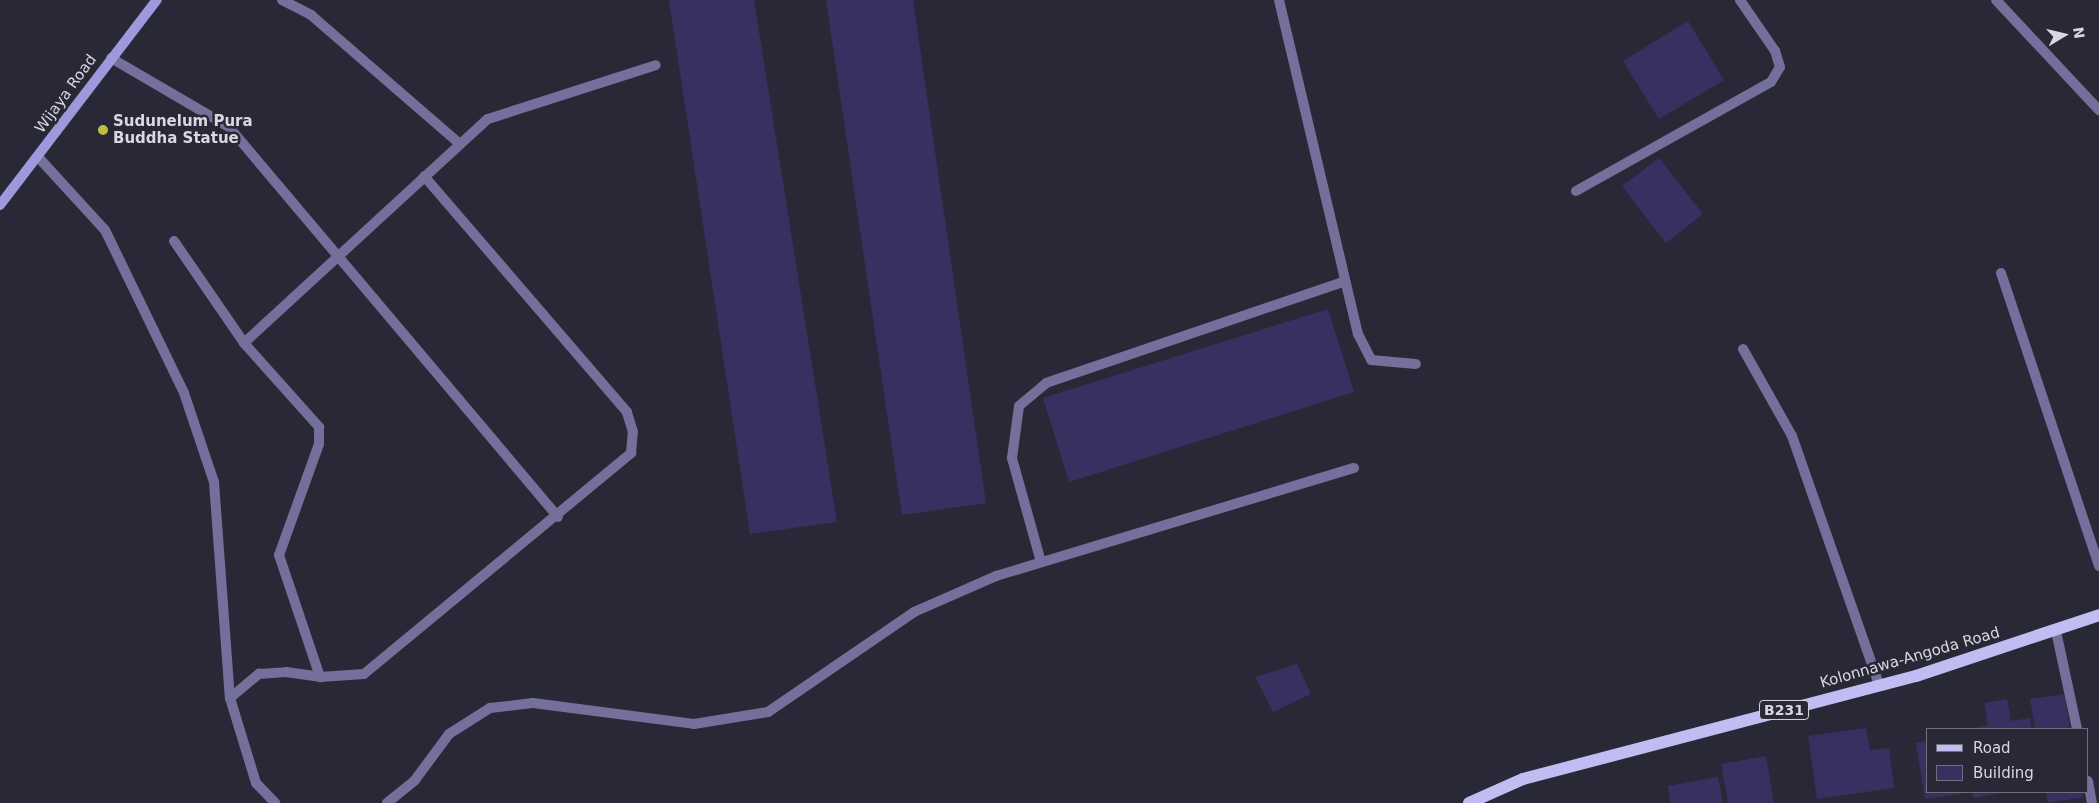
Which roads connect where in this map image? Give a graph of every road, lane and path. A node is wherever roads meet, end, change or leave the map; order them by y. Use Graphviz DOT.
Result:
graph roads {
  1 [pos="157,0"];
  2 [pos="282,0"];
  3 [pos="1279,0"];
  4 [pos="1740,0"];
  5 [pos="1996,0"];
  6 [pos="111,58"];
  7 [pos="656,64"];
  8 [pos="2099,110"];
  9 [pos="460,144"];
  10 [pos="39,158"];
  11 [pos="424,176"];
  12 [pos="1576,191"];
  13 [pos="0,205"];
  14 [pos="174,241"];
  15 [pos="338,254"];
  16 [pos="2000,273"];
  17 [pos="1345,281"];
  18 [pos="244,344"];
  19 [pos="1742,349"];
  20 [pos="1416,364"];
  21 [pos="1354,468"];
  22 [pos="558,517"];
  23 [pos="1041,562"];
  24 [pos="2099,566"];
  25 [pos="2099,615"];
  26 [pos="2056,631"];
  27 [pos="320,678"];
  28 [pos="1879,686"];
  29 [pos="230,698"];
  30 [pos="2077,728"];
  31 [pos="2089,786"];
  32 [pos="275,803"];
  33 [pos="387,803"];
  34 [pos="1470,803"];
  35 [pos="2092,803"];
  1 -- 6 [label="street, Wijaya Road"];
  2 -- 9 [label="street"];
  3 -- 17 [label="street"];
  4 -- 12 [label="street"];
  5 -- 8 [label="street"];
  6 -- 10 [label="street, Wijaya Road"];
  6 -- 15 [label="street"];
  7 -- 9 [label="street"];
  9 -- 11 [label="street"];
  10 -- 13 [label="street, Wijaya Road"];
  10 -- 29 [label="street"];
  11 -- 15 [label="street"];
  11 -- 22 [label="street"];
  14 -- 18 [label="street"];
  15 -- 18 [label="street"];
  15 -- 22 [label="street"];
  16 -- 24 [label="street"];
  17 -- 20 [label="street"];
  17 -- 23 [label="street"];
  18 -- 27 [label="street"];
  19 -- 28 [label="street"];
  21 -- 23 [label="street"];
  22 -- 27 [label="street"];
  23 -- 33 [label="street"];
  25 -- 26 [label="main road, Kolonnawa-Angoda Road / B231"];
  26 -- 28 [label="main road, Kolonnawa-Angoda Road / B231"];
  26 -- 30 [label="street"];
  27 -- 29 [label="street"];
  28 -- 34 [label="main road, Kolonnawa-Angoda Road / B231"];
  29 -- 32 [label="street"];
  31 -- 35 [label="street"];
}
